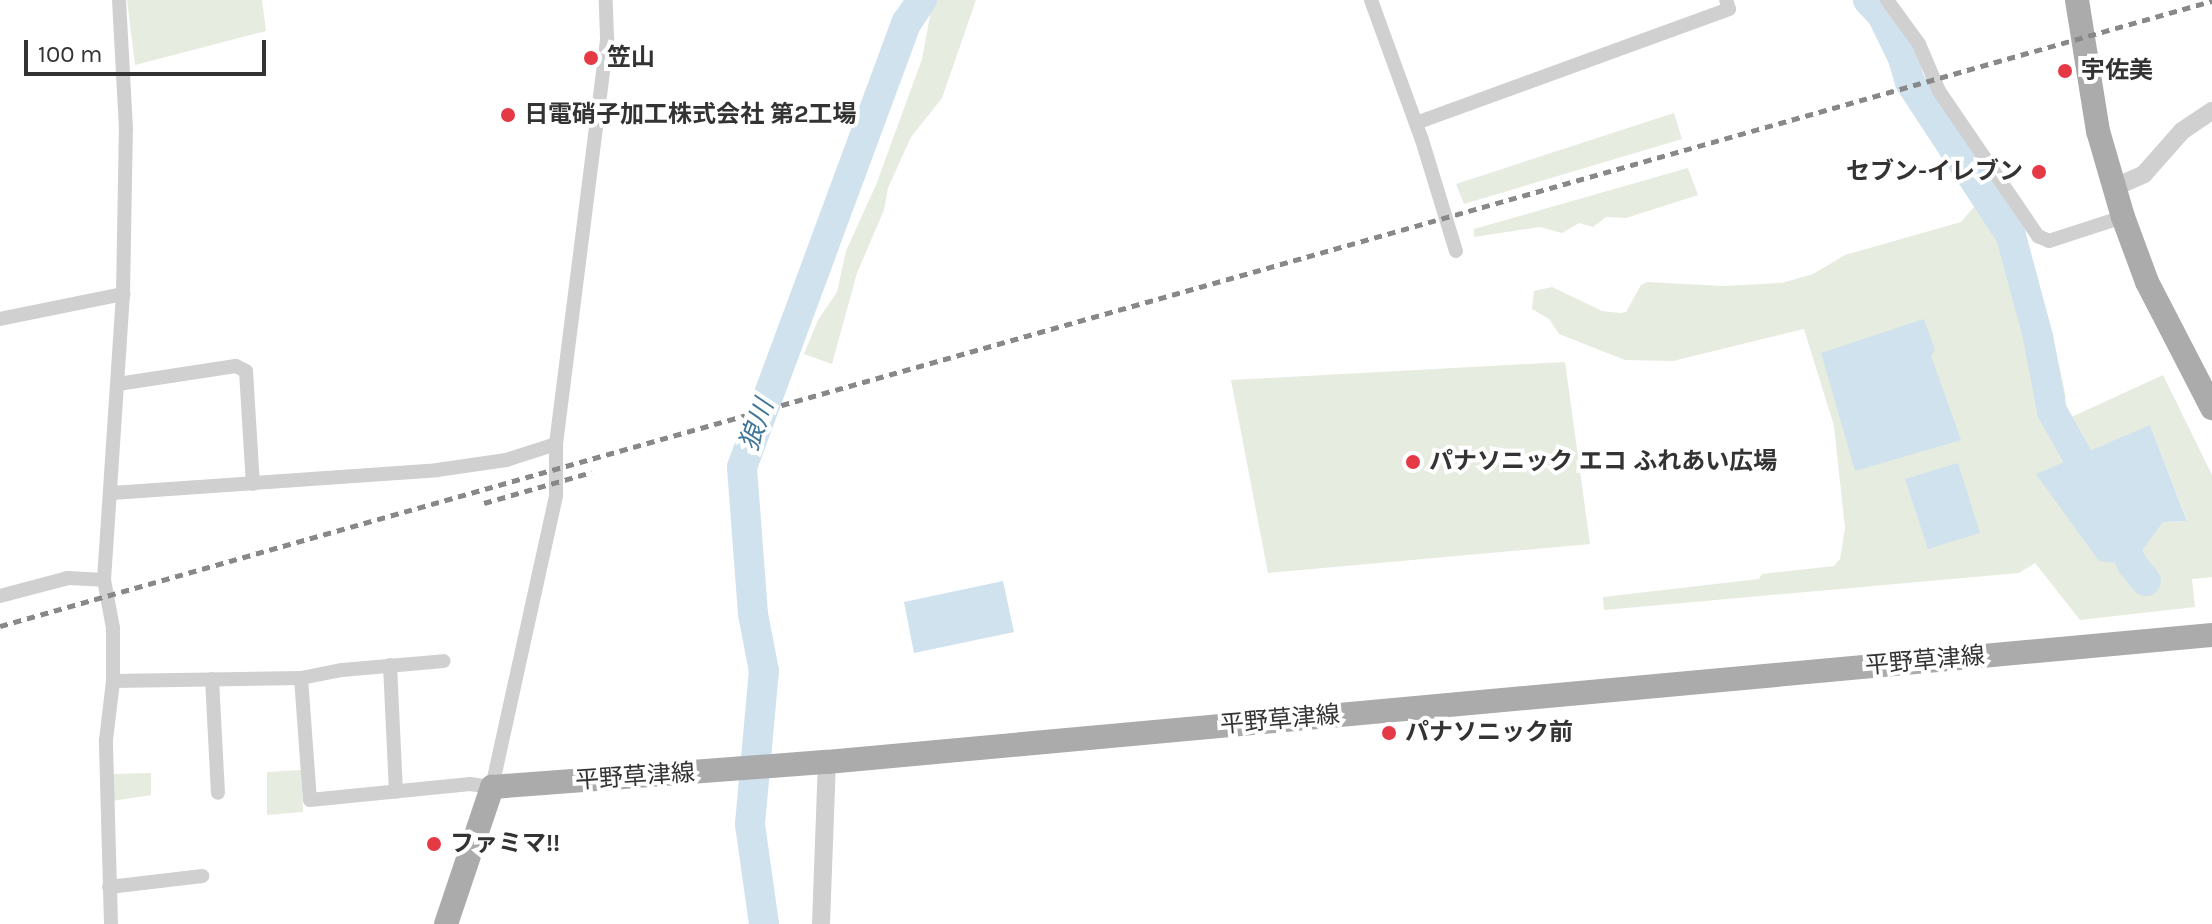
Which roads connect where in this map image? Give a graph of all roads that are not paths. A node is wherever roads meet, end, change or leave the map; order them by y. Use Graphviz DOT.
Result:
graph roads {
  1 [pos="119,0"];
  2 [pos="606,0"];
  3 [pos="1371,0"];
  4 [pos="1726,0"];
  5 [pos="1887,0"];
  6 [pos="2077,0"];
  7 [pos="2212,111"];
  8 [pos="1416,123"];
  9 [pos="2113,188"];
  10 [pos="2123,217"];
  11 [pos="1456,251"];
  12 [pos="123,294"];
  13 [pos="0,319"];
  14 [pos="118,384"];
  15 [pos="2212,408"];
  16 [pos="556,444"];
  17 [pos="253,484"];
  18 [pos="112,493"];
  19 [pos="104,580"];
  20 [pos="0,596"];
  21 [pos="2212,635"];
  22 [pos="444,661"];
  23 [pos="390,665"];
  24 [pos="301,678"];
  25 [pos="212,679"];
  26 [pos="113,681"];
  27 [pos="827,762"];
  28 [pos="492,787"];
  29 [pos="396,792"];
  30 [pos="218,793"];
  31 [pos="202,876"];
  32 [pos="109,887"];
  33 [pos="453,899"];
  34 [pos="111,924"];
  35 [pos="432,924"];
  36 [pos="446,924"];
  37 [pos="821,924"];
  1 -- 12 [label="street"];
  2 -- 16 [label="street"];
  3 -- 8 [label="street"];
  4 -- 8 [label="street"];
  5 -- 10 [label="street"];
  6 -- 9 [label="main road"];
  7 -- 9 [label="street"];
  8 -- 11 [label="street"];
  9 -- 10 [label="main road"];
  10 -- 15 [label="main road"];
  12 -- 13 [label="street"];
  12 -- 14 [label="street"];
  14 -- 17 [label="street"];
  14 -- 18 [label="street"];
  16 -- 17 [label="street"];
  16 -- 28 [label="street"];
  17 -- 18 [label="street"];
  18 -- 19 [label="street"];
  19 -- 20 [label="street"];
  19 -- 26 [label="street"];
  21 -- 27 [label="main road, 平野草津線"];
  22 -- 23 [label="street"];
  23 -- 24 [label="street"];
  23 -- 29 [label="street"];
  24 -- 25 [label="street"];
  24 -- 29 [label="street"];
  25 -- 26 [label="street"];
  25 -- 30 [label="street"];
  26 -- 32 [label="street"];
  27 -- 28 [label="main road, 平野草津線"];
  27 -- 37 [label="street"];
  28 -- 29 [label="street"];
  28 -- 33 [label="main road"];
  31 -- 32 [label="street"];
  32 -- 34 [label="street"];
  33 -- 35 [label="street"];
  33 -- 36 [label="main road"];
}
